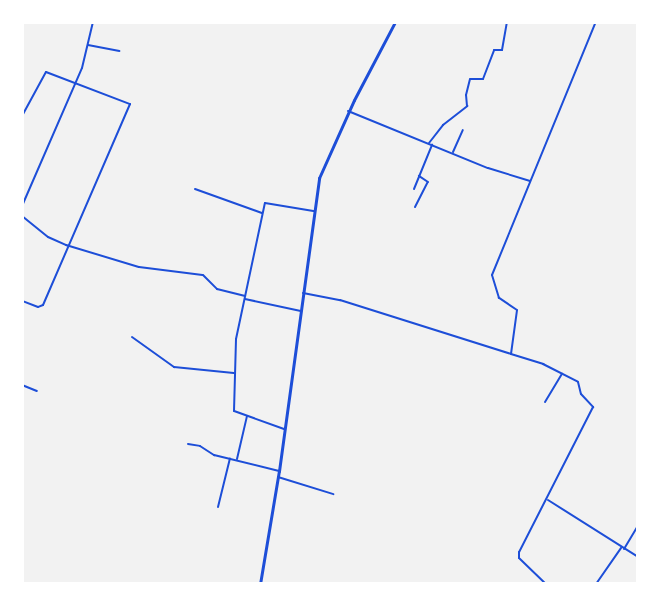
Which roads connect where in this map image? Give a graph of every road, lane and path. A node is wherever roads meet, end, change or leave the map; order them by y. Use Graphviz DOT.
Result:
graph roads {
  1 [pos="93,22"];
  2 [pos="395,22"];
  3 [pos="507,22"];
  4 [pos="596,22"];
  5 [pos="88,45"];
  6 [pos="119,51"];
  7 [pos="76,81"];
  8 [pos="348,111"];
  9 [pos="22,116"];
  10 [pos="463,130"];
  11 [pos="430,144"];
  12 [pos="453,152"];
  13 [pos="419,176"];
  14 [pos="530,181"];
  15 [pos="414,188"];
  16 [pos="195,190"];
  17 [pos="22,206"];
  18 [pos="414,206"];
  19 [pos="313,211"];
  20 [pos="262,213"];
  21 [pos="22,216"];
  22 [pos="66,246"];
  23 [pos="303,293"];
  24 [pos="245,298"];
  25 [pos="22,301"];
  26 [pos="301,311"];
  27 [pos="132,338"];
  28 [pos="511,354"];
  29 [pos="234,374"];
  30 [pos="562,374"];
  31 [pos="22,385"];
  32 [pos="37,391"];
  33 [pos="545,402"];
  34 [pos="247,416"];
  35 [pos="284,429"];
  36 [pos="188,444"];
  37 [pos="230,458"];
  38 [pos="237,460"];
  39 [pos="279,471"];
  40 [pos="278,478"];
  41 [pos="332,494"];
  42 [pos="548,500"];
  43 [pos="218,507"];
  44 [pos="638,526"];
  45 [pos="622,548"];
  46 [pos="638,557"];
  47 [pos="260,584"];
  48 [pos="546,584"];
  49 [pos="596,584"];
  1 -- 5 [label="street"];
  2 -- 8 [label="main road"];
  3 -- 11 [label="street"];
  4 -- 14 [label="street"];
  5 -- 6 [label="street"];
  5 -- 7 [label="street"];
  7 -- 9 [label="street"];
  7 -- 17 [label="street"];
  7 -- 22 [label="street"];
  8 -- 11 [label="street"];
  8 -- 19 [label="main road"];
  10 -- 12 [label="street"];
  11 -- 12 [label="street"];
  11 -- 13 [label="street"];
  12 -- 14 [label="street"];
  13 -- 15 [label="street"];
  13 -- 18 [label="street"];
  14 -- 28 [label="street"];
  16 -- 20 [label="street"];
  19 -- 20 [label="street"];
  19 -- 23 [label="main road"];
  20 -- 24 [label="street"];
  21 -- 22 [label="street"];
  22 -- 24 [label="street"];
  22 -- 25 [label="street"];
  23 -- 26 [label="main road"];
  23 -- 28 [label="street"];
  24 -- 26 [label="street"];
  24 -- 29 [label="street"];
  26 -- 35 [label="main road"];
  27 -- 29 [label="street"];
  28 -- 30 [label="street"];
  29 -- 34 [label="street"];
  30 -- 33 [label="street"];
  30 -- 42 [label="street"];
  31 -- 32 [label="street"];
  34 -- 35 [label="street"];
  34 -- 38 [label="street"];
  35 -- 39 [label="main road"];
  36 -- 37 [label="street"];
  37 -- 38 [label="street"];
  37 -- 43 [label="street"];
  38 -- 39 [label="street"];
  39 -- 40 [label="main road"];
  40 -- 41 [label="street"];
  40 -- 47 [label="main road"];
  42 -- 45 [label="street"];
  42 -- 48 [label="street"];
  44 -- 45 [label="street"];
  45 -- 46 [label="street"];
  45 -- 49 [label="street"];
}
